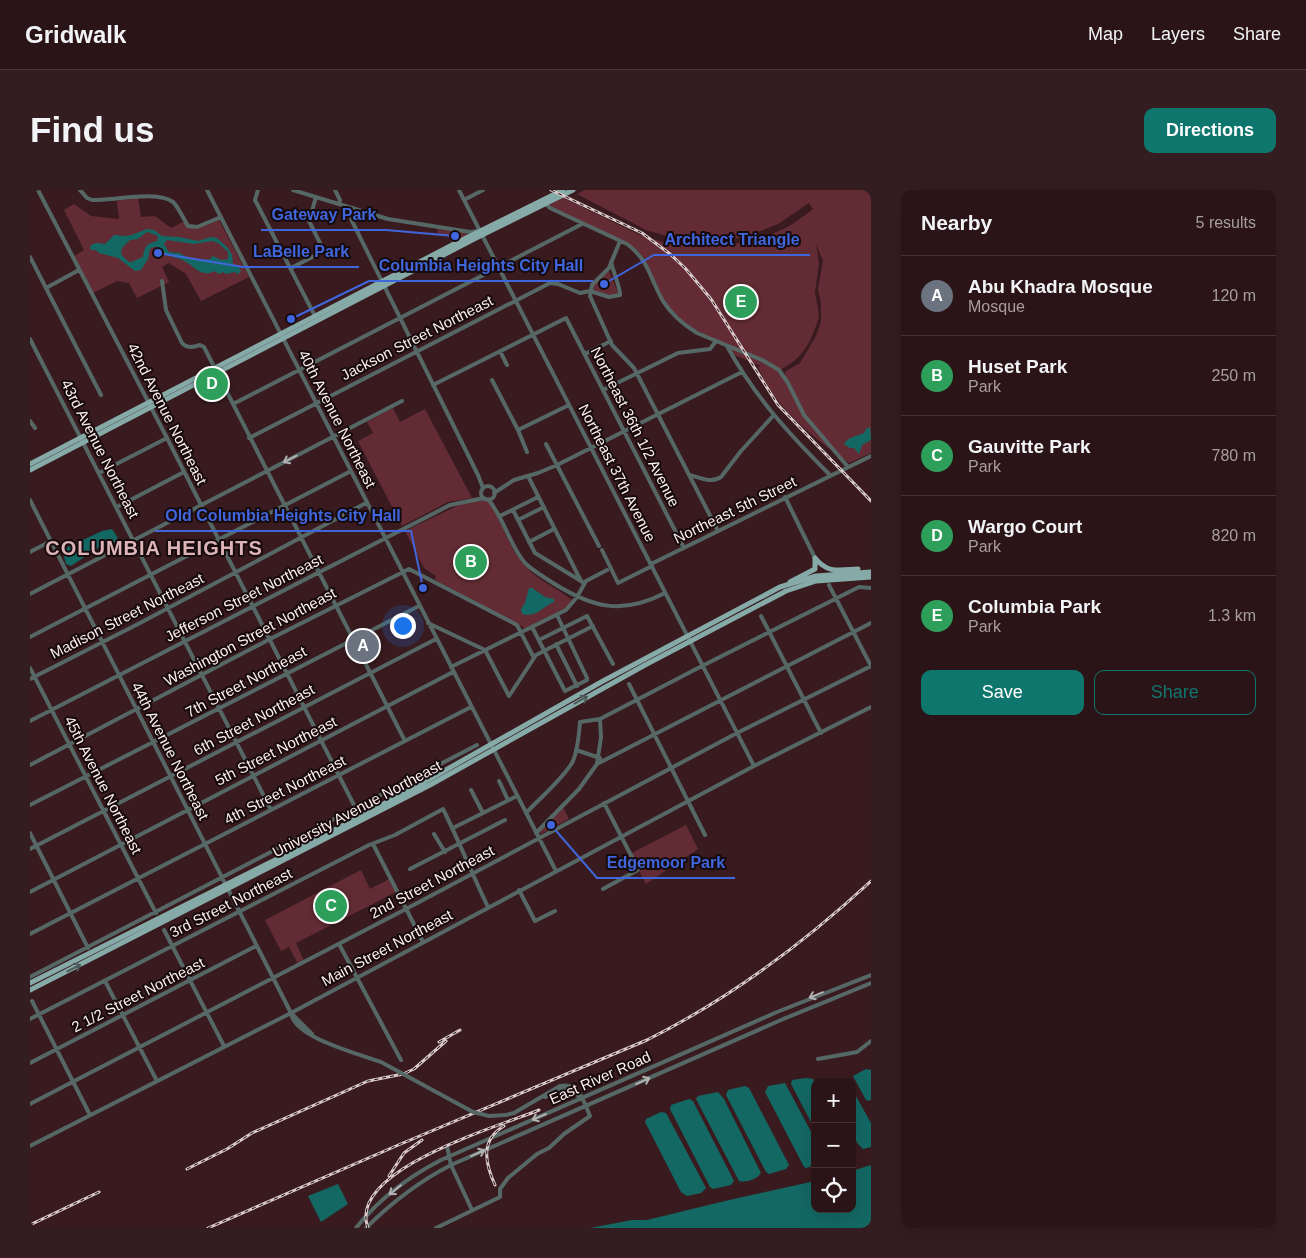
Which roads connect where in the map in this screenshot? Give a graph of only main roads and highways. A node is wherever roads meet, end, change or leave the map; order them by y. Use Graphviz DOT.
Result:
graph roads {
  1 [pos="563,190"];
  2 [pos="573,190"];
  3 [pos="544,202"];
  4 [pos="481,233"];
  5 [pos="442,253"];
  6 [pos="383,284"];
  7 [pos="82,440"];
  8 [pos="30,464"];
  9 [pos="30,470"];
  10 [pos="871,571"];
  11 [pos="871,577"];
  12 [pos="780,587"];
  13 [pos="689,639"];
  14 [pos="226,887"];
  15 [pos="30,983"];
  16 [pos="30,990"];
  1 -- 3 [label="main road"];
  2 -- 3 [label="main road"];
  3 -- 4 [label="main road"];
  4 -- 5 [label="main road"];
  4 -- 5 [label="main road"];
  5 -- 6 [label="main road"];
  5 -- 6 [label="main road"];
  6 -- 7 [label="main road"];
  7 -- 8 [label="main road"];
  7 -- 9 [label="main road"];
  10 -- 12 [label="main road"];
  10 -- 12 [label="main road"];
  11 -- 13 [label="main road"];
  12 -- 13 [label="main road"];
  13 -- 14 [label="main road, University Avenue Northeast"];
  14 -- 15 [label="main road, University Avenue Northeast"];
  16 -- 14 [label="main road, University Avenue Northeast, one-way"];
}
